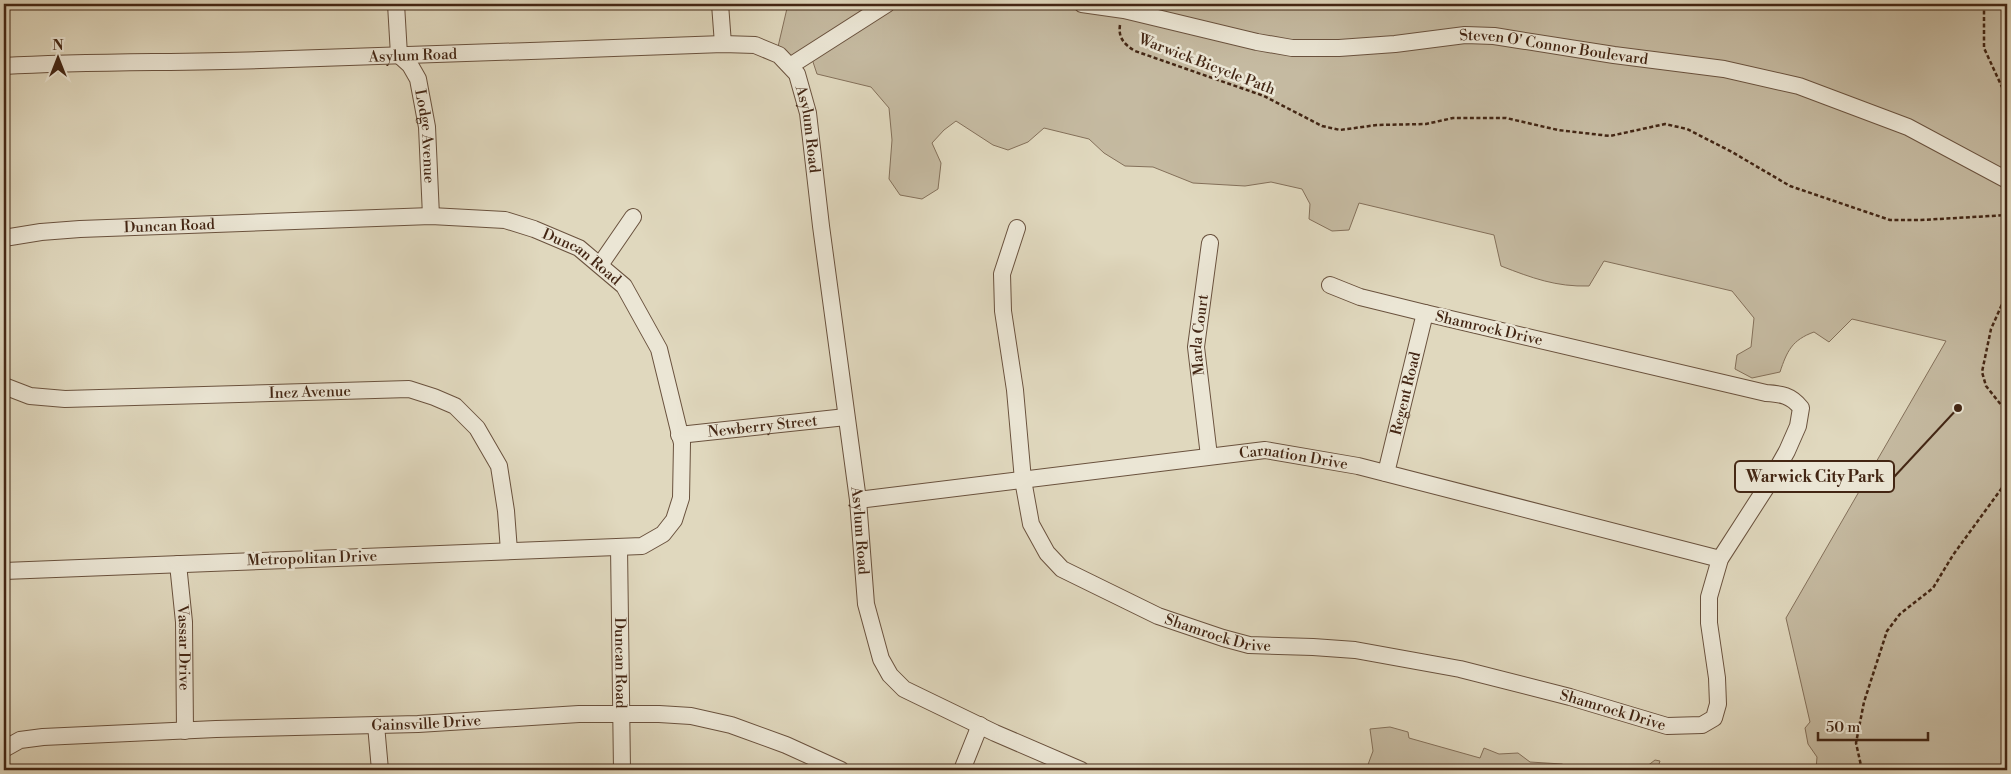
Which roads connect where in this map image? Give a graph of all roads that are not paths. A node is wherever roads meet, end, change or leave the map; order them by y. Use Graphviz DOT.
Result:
graph roads {
  1 [pos="396,4"];
  2 [pos="720,4"];
  3 [pos="887,4"];
  4 [pos="1082,4"];
  5 [pos="723,44"];
  6 [pos="399,55"];
  7 [pos="4,66"];
  8 [pos="790,66"];
  9 [pos="2007,180"];
  10 [pos="431,216"];
  11 [pos="633,217"];
  12 [pos="1017,228"];
  13 [pos="4,238"];
  14 [pos="1210,243"];
  15 [pos="600,265"];
  16 [pos="1330,285"];
  17 [pos="1425,313"];
  18 [pos="4,386"];
  19 [pos="846,417"];
  20 [pos="679,435"];
  21 [pos="1209,456"];
  22 [pos="1386,473"];
  23 [pos="1023,480"];
  24 [pos="858,500"];
  25 [pos="619,548"];
  26 [pos="509,551"];
  27 [pos="1720,560"];
  28 [pos="178,564"];
  29 [pos="4,571"];
  30 [pos="621,712"];
  31 [pos="376,725"];
  32 [pos="980,725"];
  33 [pos="185,731"];
  34 [pos="4,749"];
  35 [pos="380,770"];
  36 [pos="622,770"];
  37 [pos="841,770"];
  38 [pos="962,770"];
  39 [pos="1081,770"];
  1 -- 6 [label="street"];
  2 -- 5 [label="street"];
  3 -- 8 [label="street"];
  4 -- 9 [label="street, Steven O' Connor Boulevard"];
  5 -- 6 [label="street, Asylum Road"];
  5 -- 8 [label="street, Asylum Road"];
  6 -- 7 [label="street, Asylum Road"];
  6 -- 10 [label="street, Lodge Avenue"];
  8 -- 19 [label="street, Asylum Road"];
  10 -- 13 [label="street, Duncan Road"];
  10 -- 15 [label="street, Duncan Road"];
  11 -- 15 [label="street"];
  12 -- 23 [label="street, Shamrock Drive"];
  14 -- 21 [label="street, Marla Court"];
  15 -- 20 [label="street, Duncan Road"];
  16 -- 17 [label="street, Shamrock Drive"];
  17 -- 22 [label="street, Regent Road"];
  17 -- 27 [label="street, Shamrock Drive"];
  18 -- 26 [label="street, Inez Avenue"];
  19 -- 20 [label="street, Newberry Street"];
  19 -- 24 [label="street, Asylum Road"];
  20 -- 25 [label="street, Duncan Road"];
  21 -- 22 [label="street, Carnation Drive"];
  21 -- 23 [label="street, Carnation Drive"];
  22 -- 27 [label="street, Carnation Drive"];
  23 -- 24 [label="street, Carnation Drive"];
  23 -- 27 [label="street, Shamrock Drive"];
  24 -- 32 [label="street, Asylum Road"];
  25 -- 26 [label="street, Metropolitan Drive"];
  25 -- 30 [label="street, Duncan Road"];
  26 -- 28 [label="street, Metropolitan Drive"];
  28 -- 29 [label="street, Metropolitan Drive"];
  28 -- 33 [label="street, Vassar Drive"];
  30 -- 31 [label="street, Gainsville Drive"];
  30 -- 36 [label="street, Duncan Road"];
  30 -- 37 [label="street, Gainsville Drive"];
  31 -- 33 [label="street, Gainsville Drive"];
  31 -- 35 [label="street"];
  32 -- 38 [label="street"];
  32 -- 39 [label="street, Asylum Road"];
  33 -- 34 [label="street, Gainsville Drive"];
}
